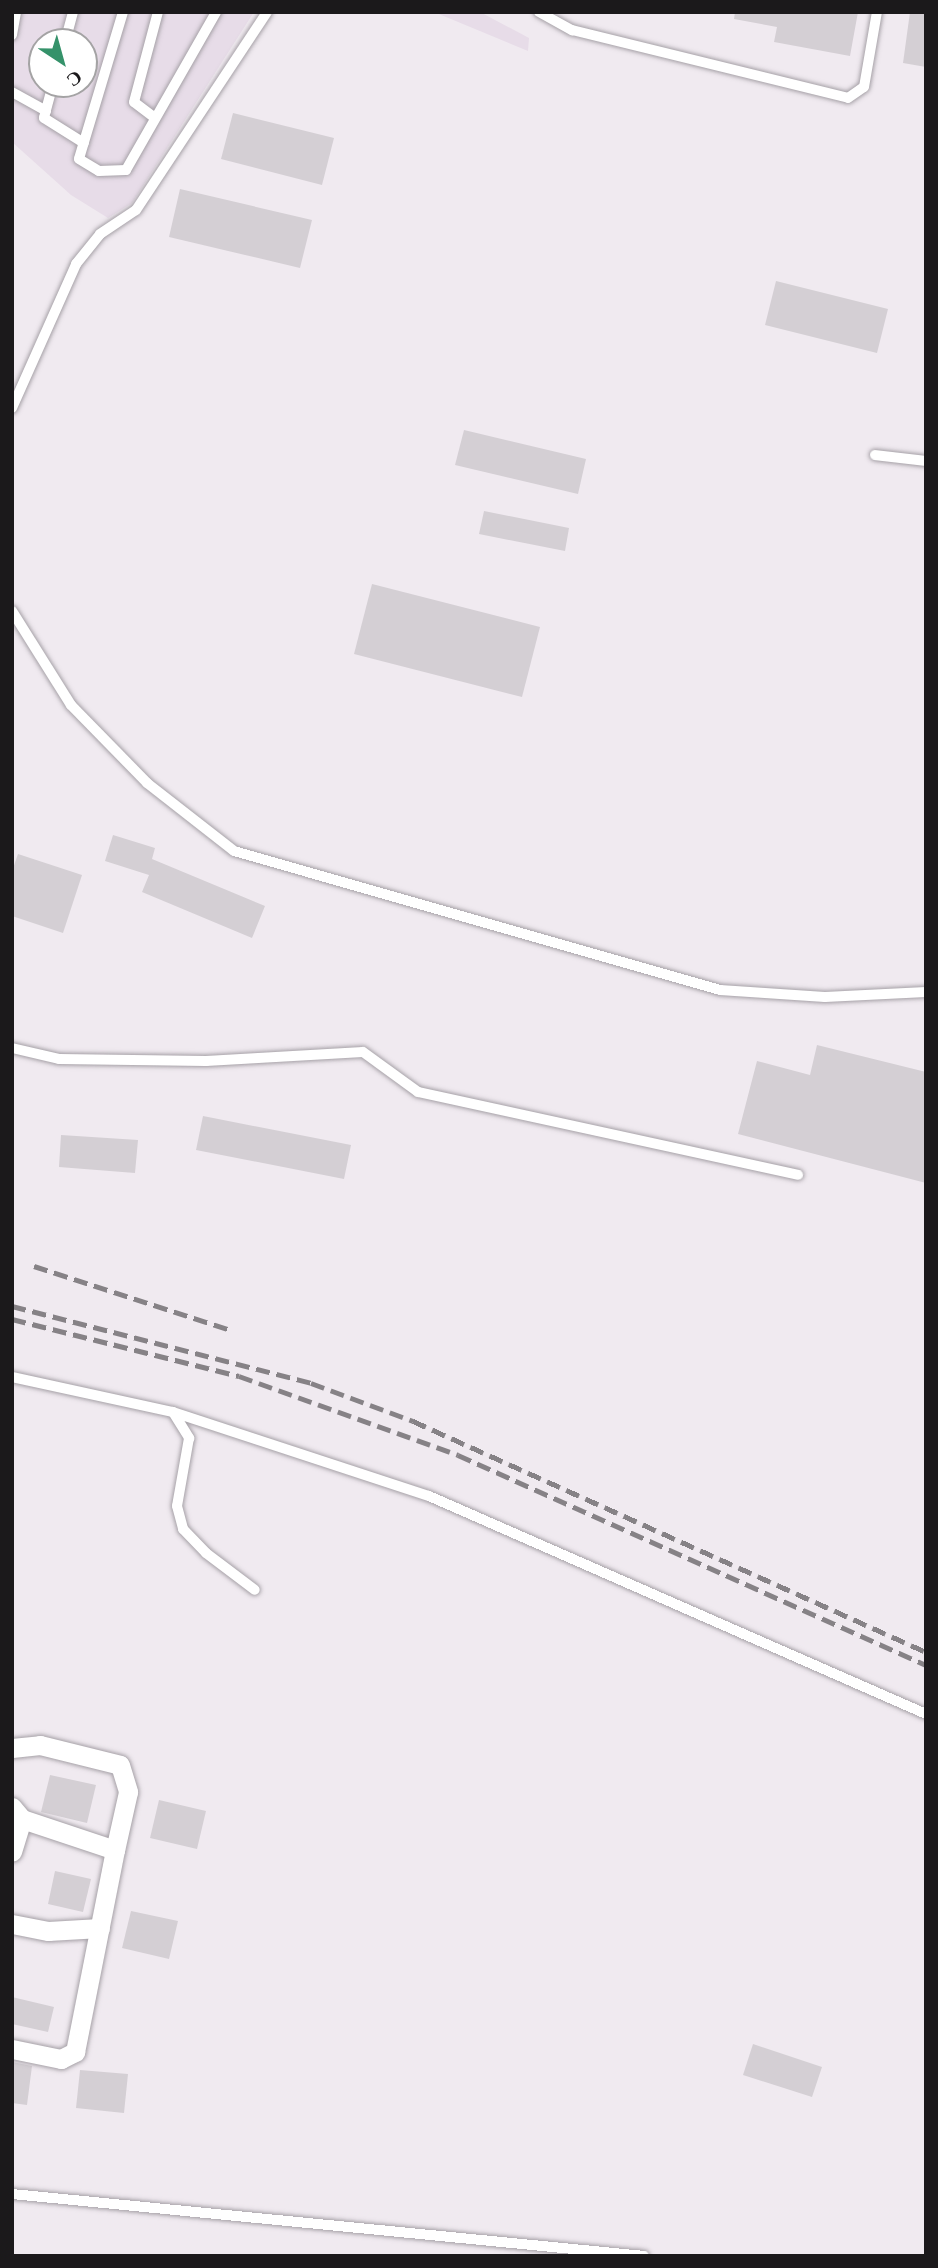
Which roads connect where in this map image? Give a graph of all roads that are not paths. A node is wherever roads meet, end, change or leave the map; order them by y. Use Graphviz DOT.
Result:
graph roads {
  1 [pos="16,12"];
  2 [pos="123,12"];
  3 [pos="158,12"];
  4 [pos="216,12"];
  5 [pos="267,12"];
  6 [pos="539,12"];
  7 [pos="877,12"];
  8 [pos="12,35"];
  9 [pos="12,92"];
  10 [pos="49,98"];
  11 [pos="46,111"];
  12 [pos="155,118"];
  13 [pos="84,143"];
  14 [pos="12,408"];
  15 [pos="875,455"];
  16 [pos="926,461"];
  17 [pos="12,611"];
  18 [pos="926,992"];
  19 [pos="12,1048"];
  20 [pos="798,1175"];
  21 [pos="12,1377"];
  22 [pos="173,1412"];
  23 [pos="255,1590"];
  24 [pos="926,1714"];
  25 [pos="12,1748"];
  26 [pos="17,1813"];
  27 [pos="116,1850"];
  28 [pos="12,1853"];
  29 [pos="12,1924"];
  30 [pos="100,1928"];
  31 [pos="12,2049"];
  32 [pos="12,2194"];
  33 [pos="644,2256"];
  1 -- 8 [label="lane"];
  2 -- 13 [label="lane"];
  3 -- 12 [label="lane"];
  4 -- 12 [label="lane"];
  5 -- 14 [label="lane"];
  6 -- 7 [label="lane"];
  9 -- 11 [label="lane"];
  10 -- 11 [label="lane"];
  11 -- 13 [label="lane"];
  12 -- 13 [label="lane"];
  15 -- 16 [label="lane"];
  17 -- 18 [label="lane"];
  19 -- 20 [label="lane"];
  21 -- 22 [label="lane"];
  22 -- 23 [label="lane"];
  22 -- 24 [label="lane"];
  25 -- 27 [label="street"];
  26 -- 27 [label="street"];
  26 -- 28 [label="street"];
  27 -- 30 [label="street"];
  29 -- 30 [label="street"];
  30 -- 31 [label="street"];
  32 -- 33 [label="lane"];
}
